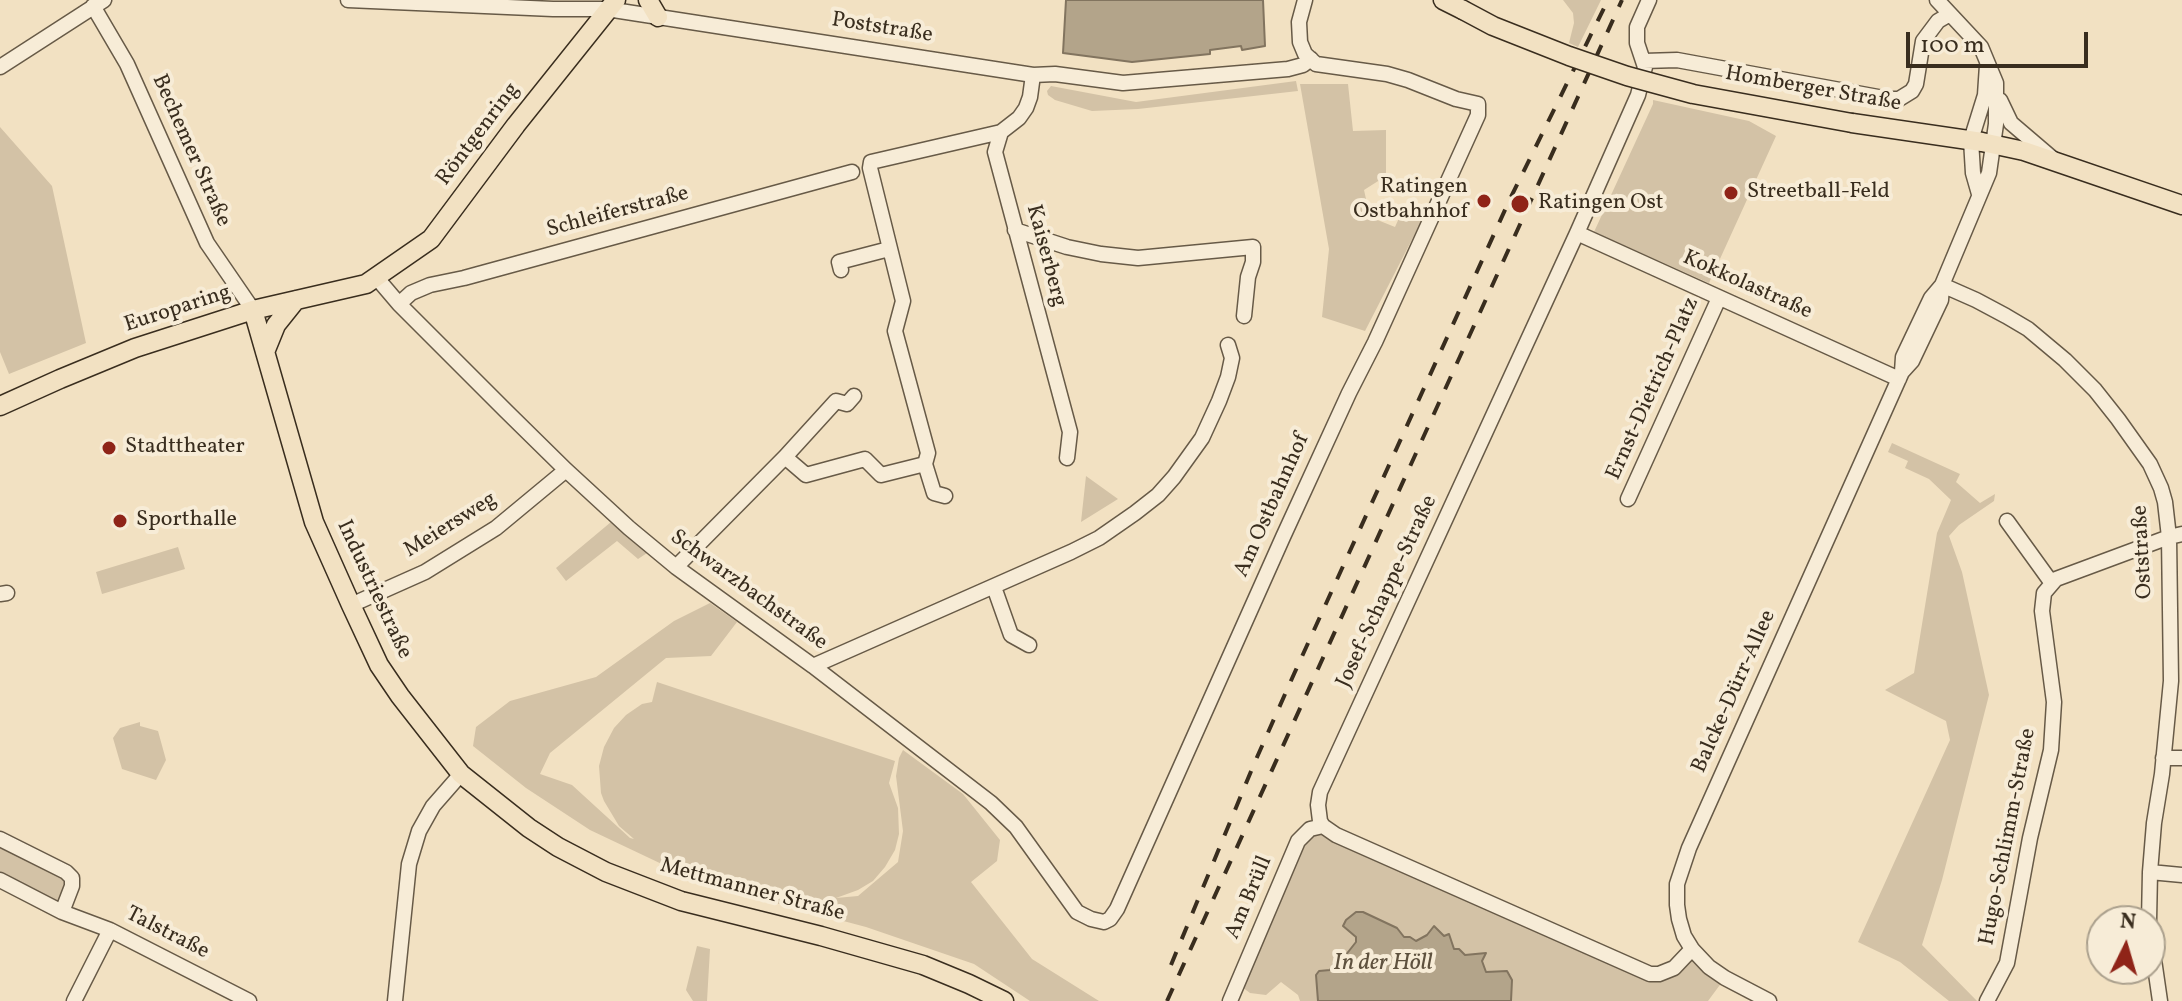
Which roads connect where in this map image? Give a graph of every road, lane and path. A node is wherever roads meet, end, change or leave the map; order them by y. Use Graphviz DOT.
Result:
graph roads {
  1 [pos="348,0"];
  2 [pos="648,0"];
  3 [pos="1305,0"];
  4 [pos="1443,0"];
  5 [pos="1649,0"];
  6 [pos="1937,0"];
  7 [pos="98,2"];
  8 [pos="611,4"];
  9 [pos="1950,14"];
  10 [pos="658,17"];
  11 [pos="1311,59"];
  12 [pos="1644,61"];
  13 [pos="1987,62"];
  14 [pos="0,67"];
  15 [pos="1035,75"];
  16 [pos="1997,96"];
  17 [pos="1001,132"];
  18 [pos="1971,140"];
  19 [pos="1994,144"];
  20 [pos="2055,161"];
  21 [pos="852,172"];
  22 [pos="1979,194"];
  23 [pos="2182,205"];
  24 [pos="1015,230"];
  25 [pos="1577,233"];
  26 [pos="889,249"];
  27 [pos="841,270"];
  28 [pos="376,277"];
  29 [pos="1942,285"];
  30 [pos="1719,298"];
  31 [pos="296,300"];
  32 [pos="399,304"];
  33 [pos="253,310"];
  34 [pos="1244,316"];
  35 [pos="1228,345"];
  36 [pos="265,352"];
  37 [pos="1900,376"];
  38 [pos="854,396"];
  39 [pos="0,406"];
  40 [pos="785,457"];
  41 [pos="1067,458"];
  42 [pos="925,464"];
  43 [pos="566,470"];
  44 [pos="945,496"];
  45 [pos="1628,499"];
  46 [pos="2007,521"];
  47 [pos="2176,535"];
  48 [pos="676,567"];
  49 [pos="2051,582"];
  50 [pos="994,587"];
  51 [pos="351,605"];
  52 [pos="1029,645"];
  53 [pos="813,666"];
  54 [pos="2163,758"];
  55 [pos="2182,758"];
  56 [pos="461,774"];
  57 [pos="1323,826"];
  58 [pos="0,839"];
  59 [pos="2150,872"];
  60 [pos="2182,875"];
  61 [pos="0,880"];
  62 [pos="2149,905"];
  63 [pos="62,912"];
  64 [pos="1104,922"];
  65 [pos="110,930"];
  66 [pos="1692,949"];
  67 [pos="74,1001"];
  68 [pos="249,1001"];
  69 [pos="395,1001"];
  70 [pos="1004,1001"];
  71 [pos="1230,1001"];
  72 [pos="1769,1001"];
  73 [pos="1987,1001"];
  1 -- 8 [label="street, Poststraße"];
  2 -- 10 [label="main road"];
  3 -- 11 [label="street"];
  4 -- 18 [label="main road, Homberger Straße, bridge"];
  5 -- 12 [label="street, Josef-Schappe-Straße"];
  6 -- 9 [label="street"];
  7 -- 14 [label="street"];
  7 -- 33 [label="street, Bechemer Straße"];
  8 -- 10 [label="street, Poststraße"];
  8 -- 28 [label="main road, Röntgenring"];
  9 -- 12 [label="street, Homberger Straße"];
  9 -- 13 [label="street"];
  10 -- 15 [label="street, Poststraße"];
  11 -- 15 [label="street, Poststraße"];
  11 -- 64 [label="street, Am Ostbahnhof"];
  12 -- 25 [label="street, Josef-Schappe-Straße"];
  13 -- 16 [label="street"];
  13 -- 18 [label="street"];
  15 -- 17 [label="street"];
  16 -- 19 [label="street, Balcke-Dürr-Allee"];
  16 -- 20 [label="street"];
  17 -- 24 [label="street, Kaiserberg"];
  17 -- 26 [label="street"];
  18 -- 19 [label="main road, Homberger Straße"];
  18 -- 22 [label="street"];
  19 -- 20 [label="main road, Homberger Straße"];
  19 -- 22 [label="street, Balcke-Dürr-Allee"];
  20 -- 23 [label="main road, Homberger Straße"];
  21 -- 32 [label="street, Schleiferstraße"];
  22 -- 29 [label="street, Balcke-Dürr-Allee"];
  24 -- 34 [label="street"];
  24 -- 41 [label="street, Kaiserberg"];
  25 -- 30 [label="street, Kokkolastraße"];
  25 -- 57 [label="street, Josef-Schappe-Straße"];
  26 -- 27 [label="street"];
  26 -- 42 [label="street"];
  28 -- 31 [label="main road, Europaring"];
  28 -- 32 [label="street, Schwarzbachstraße"];
  29 -- 37 [label="street, Balcke-Dürr-Allee"];
  29 -- 47 [label="street, Oststraße"];
  30 -- 37 [label="street, Kokkolastraße"];
  30 -- 45 [label="street, Ernst-Dietrich-Platz"];
  31 -- 33 [label="main road, Europaring"];
  31 -- 36 [label="main road"];
  32 -- 43 [label="street, Schwarzbachstraße"];
  33 -- 36 [label="main road, Industriestraße"];
  33 -- 39 [label="main road, Europaring"];
  35 -- 50 [label="street"];
  36 -- 51 [label="main road, Industriestraße"];
  37 -- 66 [label="street, Balcke-Dürr-Allee"];
  38 -- 40 [label="street"];
  40 -- 42 [label="street"];
  40 -- 48 [label="street"];
  42 -- 44 [label="street"];
  43 -- 48 [label="street, Schwarzbachstraße"];
  43 -- 51 [label="street, Meiersweg"];
  46 -- 49 [label="street"];
  47 -- 49 [label="street"];
  47 -- 54 [label="street, Oststraße"];
  48 -- 53 [label="street, Schwarzbachstraße"];
  49 -- 73 [label="street, Hugo-Schlimm-Straße"];
  50 -- 52 [label="street"];
  50 -- 53 [label="street"];
  51 -- 56 [label="main road, Industriestraße"];
  53 -- 64 [label="street, Schwarzbachstraße"];
  54 -- 55 [label="street"];
  54 -- 59 [label="street, Oststraße"];
  56 -- 69 [label="street"];
  56 -- 70 [label="main road, Mettmanner Straße"];
  57 -- 66 [label="street"];
  57 -- 71 [label="street, Am Brüll"];
  58 -- 63 [label="street"];
  59 -- 60 [label="street"];
  59 -- 62 [label="street, Oststraße"];
  61 -- 63 [label="street, Talstraße"];
  63 -- 65 [label="street, Talstraße"];
  65 -- 67 [label="street"];
  65 -- 68 [label="street, Talstraße"];
  66 -- 72 [label="street, Balcke-Dürr-Allee"];
}
